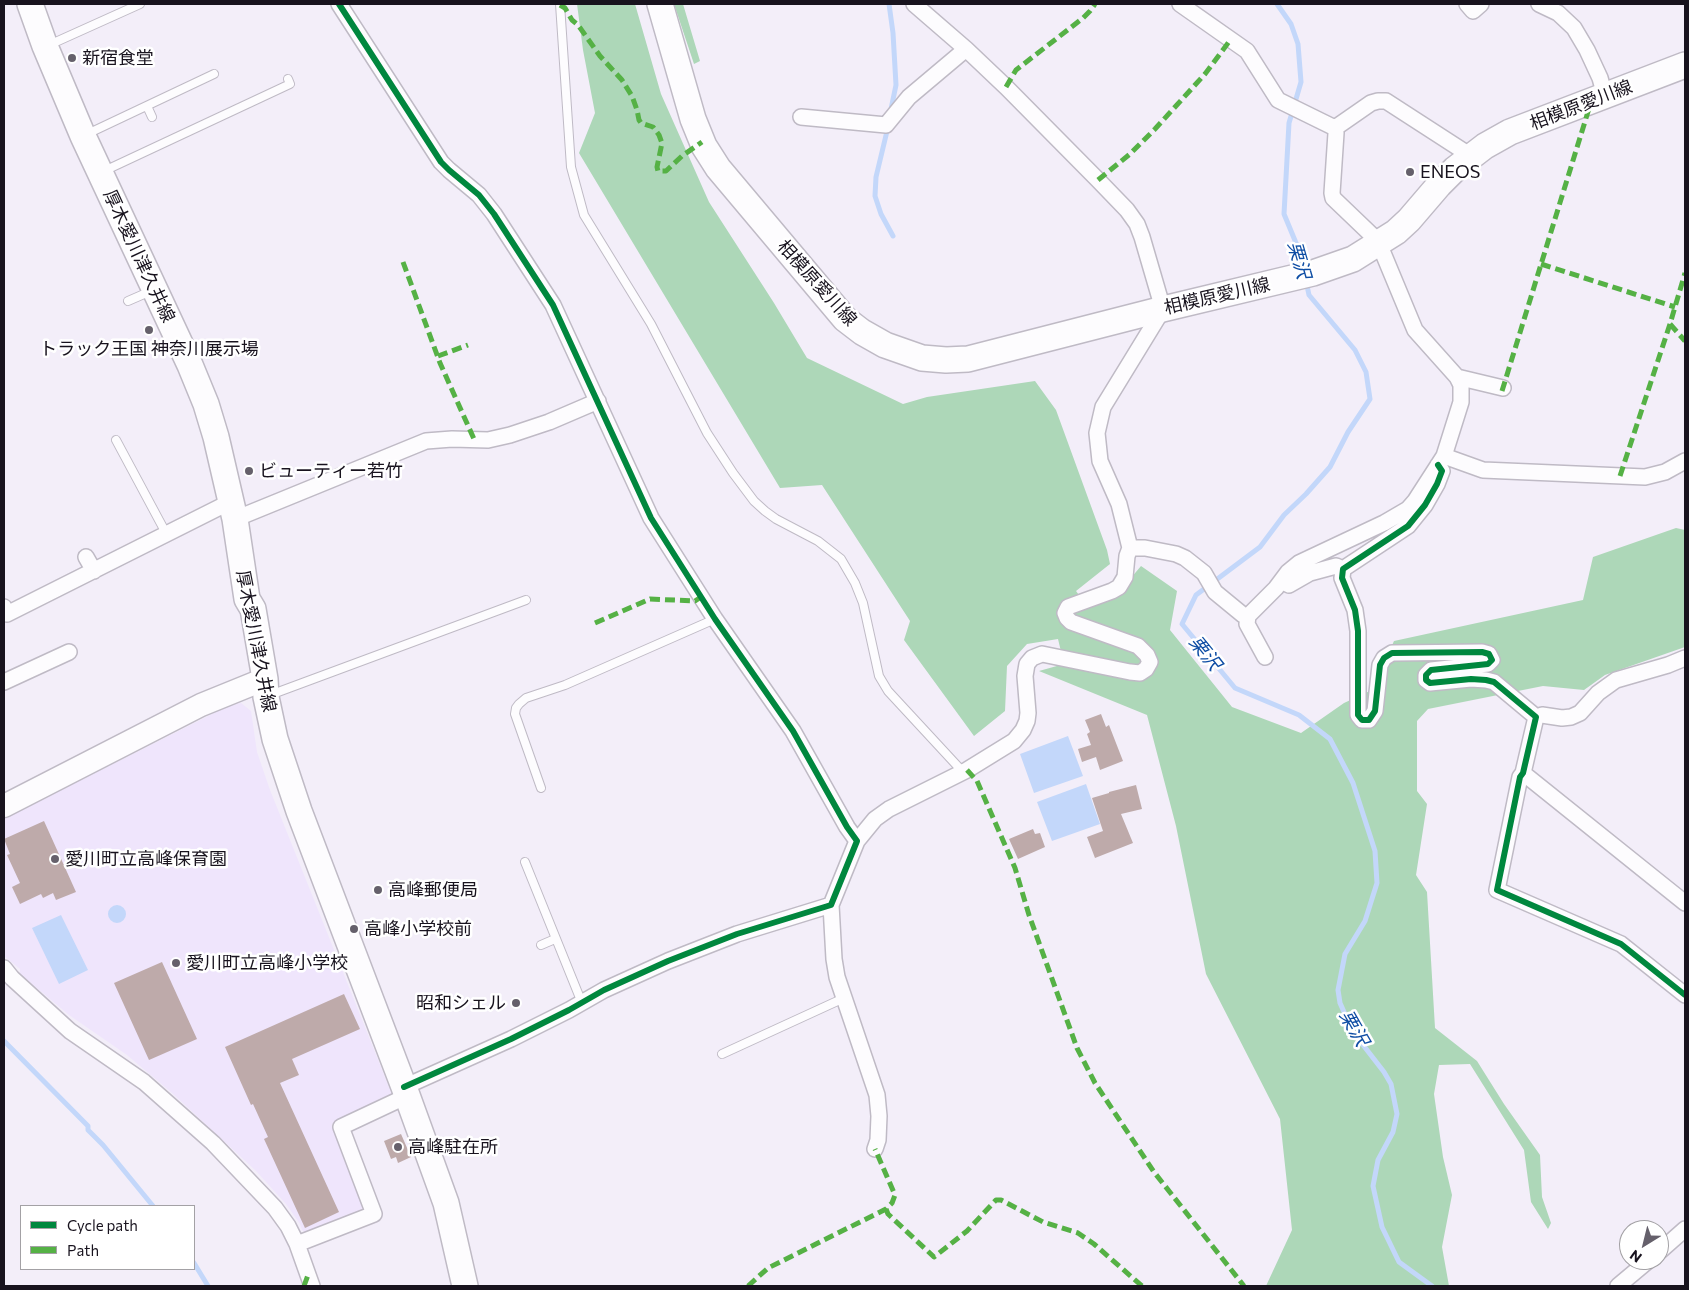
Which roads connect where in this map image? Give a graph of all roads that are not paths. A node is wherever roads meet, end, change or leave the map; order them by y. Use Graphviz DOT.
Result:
graph roads {
  1 [pos="30,4"];
  2 [pos="140,4"];
  3 [pos="339,4"];
  4 [pos="560,4"];
  5 [pos="660,4"];
  6 [pos="914,4"];
  7 [pos="1180,4"];
  8 [pos="1467,4"];
  9 [pos="1482,4"];
  10 [pos="1540,4"];
  11 [pos="45,46"];
  12 [pos="966,49"];
  13 [pos="1685,65"];
  14 [pos="214,74"];
  15 [pos="288,79"];
  16 [pos="202,80"];
  17 [pos="208,88"];
  18 [pos="1605,96"];
  19 [pos="147,106"];
  20 [pos="152,117"];
  21 [pos="801,117"];
  22 [pos="1335,128"];
  23 [pos="83,136"];
  24 [pos="1471,156"];
  25 [pos="100,174"];
  26 [pos="1380,243"];
  27 [pos="155,290"];
  28 [pos="128,301"];
  29 [pos="1163,309"];
  30 [pos="1457,377"];
  31 [pos="1503,388"];
  32 [pos="598,401"];
  33 [pos="116,440"];
  34 [pos="1441,461"];
  35 [pos="1685,461"];
  36 [pos="233,511"];
  37 [pos="167,535"];
  38 [pos="1130,548"];
  39 [pos="86,557"];
  40 [pos="1343,568"];
  41 [pos="94,571"];
  42 [pos="1281,581"];
  43 [pos="526,600"];
  44 [pos="4,607"];
  45 [pos="1248,616"];
  46 [pos="715,618"];
  47 [pos="69,652"];
  48 [pos="1265,657"];
  49 [pos="1685,658"];
  50 [pos="4,682"];
  51 [pos="265,688"];
  52 [pos="1536,717"];
  53 [pos="963,772"];
  54 [pos="1524,773"];
  55 [pos="541,788"];
  56 [pos="4,806"];
  57 [pos="857,841"];
  58 [pos="525,862"];
  59 [pos="1685,903"];
  60 [pos="831,905"];
  61 [pos="555,939"];
  62 [pos="541,945"];
  63 [pos="4,968"];
  64 [pos="1685,995"];
  65 [pos="844,998"];
  66 [pos="582,1003"];
  67 [pos="722,1054"];
  68 [pos="406,1091"];
  69 [pos="874,1149"];
  70 [pos="1685,1229"];
  71 [pos="1669,1243"];
  72 [pos="297,1244"];
  73 [pos="1637,1270"];
  74 [pos="312,1286"];
  75 [pos="465,1286"];
  76 [pos="1618,1286"];
  1 -- 11 [label="main road, 厚木愛川津久井線"];
  2 -- 11 [label="lane"];
  3 -- 32 [label="street"];
  4 -- 53 [label="lane"];
  5 -- 29 [label="main road, 相模原愛川線"];
  6 -- 12 [label="street"];
  7 -- 22 [label="street"];
  8 -- 9 [label="street"];
  10 -- 18 [label="street"];
  11 -- 23 [label="main road, 厚木愛川津久井線"];
  12 -- 21 [label="street"];
  12 -- 29 [label="street"];
  13 -- 18 [label="main road, 相模原愛川線"];
  14 -- 16 [label="lane"];
  15 -- 25 [label="lane"];
  16 -- 17 [label="lane"];
  16 -- 19 [label="lane"];
  18 -- 24 [label="main road, 相模原愛川線"];
  19 -- 20 [label="lane"];
  19 -- 23 [label="lane"];
  22 -- 24 [label="street"];
  22 -- 26 [label="street"];
  23 -- 25 [label="main road, 厚木愛川津久井線"];
  24 -- 26 [label="main road, 相模原愛川線"];
  25 -- 27 [label="main road, 厚木愛川津久井線"];
  26 -- 29 [label="main road, 相模原愛川線"];
  26 -- 30 [label="street"];
  27 -- 28 [label="lane"];
  27 -- 36 [label="main road, 厚木愛川津久井線"];
  29 -- 38 [label="street"];
  30 -- 31 [label="street"];
  30 -- 34 [label="street"];
  32 -- 36 [label="street"];
  32 -- 46 [label="street"];
  33 -- 37 [label="lane"];
  34 -- 35 [label="street"];
  34 -- 40 [label="street"];
  34 -- 42 [label="street"];
  36 -- 37 [label="street"];
  36 -- 51 [label="main road, 厚木愛川津久井線"];
  37 -- 41 [label="street"];
  38 -- 45 [label="street"];
  38 -- 53 [label="street"];
  39 -- 41 [label="street"];
  40 -- 42 [label="street"];
  40 -- 52 [label="street"];
  41 -- 44 [label="street"];
  42 -- 45 [label="street"];
  43 -- 51 [label="lane"];
  45 -- 48 [label="street"];
  46 -- 55 [label="lane"];
  46 -- 57 [label="street"];
  47 -- 50 [label="street"];
  49 -- 52 [label="street"];
  51 -- 56 [label="street"];
  51 -- 68 [label="main road, 厚木愛川津久井線"];
  52 -- 54 [label="street"];
  53 -- 57 [label="street"];
  54 -- 59 [label="street"];
  54 -- 64 [label="street"];
  57 -- 60 [label="street"];
  58 -- 61 [label="lane"];
  60 -- 65 [label="street"];
  60 -- 66 [label="street"];
  61 -- 62 [label="lane"];
  61 -- 66 [label="lane"];
  63 -- 72 [label="street"];
  65 -- 67 [label="lane"];
  65 -- 69 [label="street"];
  66 -- 68 [label="street"];
  68 -- 72 [label="street"];
  68 -- 75 [label="main road, 厚木愛川津久井線"];
  70 -- 71 [label="street"];
  72 -- 74 [label="street"];
  73 -- 76 [label="street"];
}
